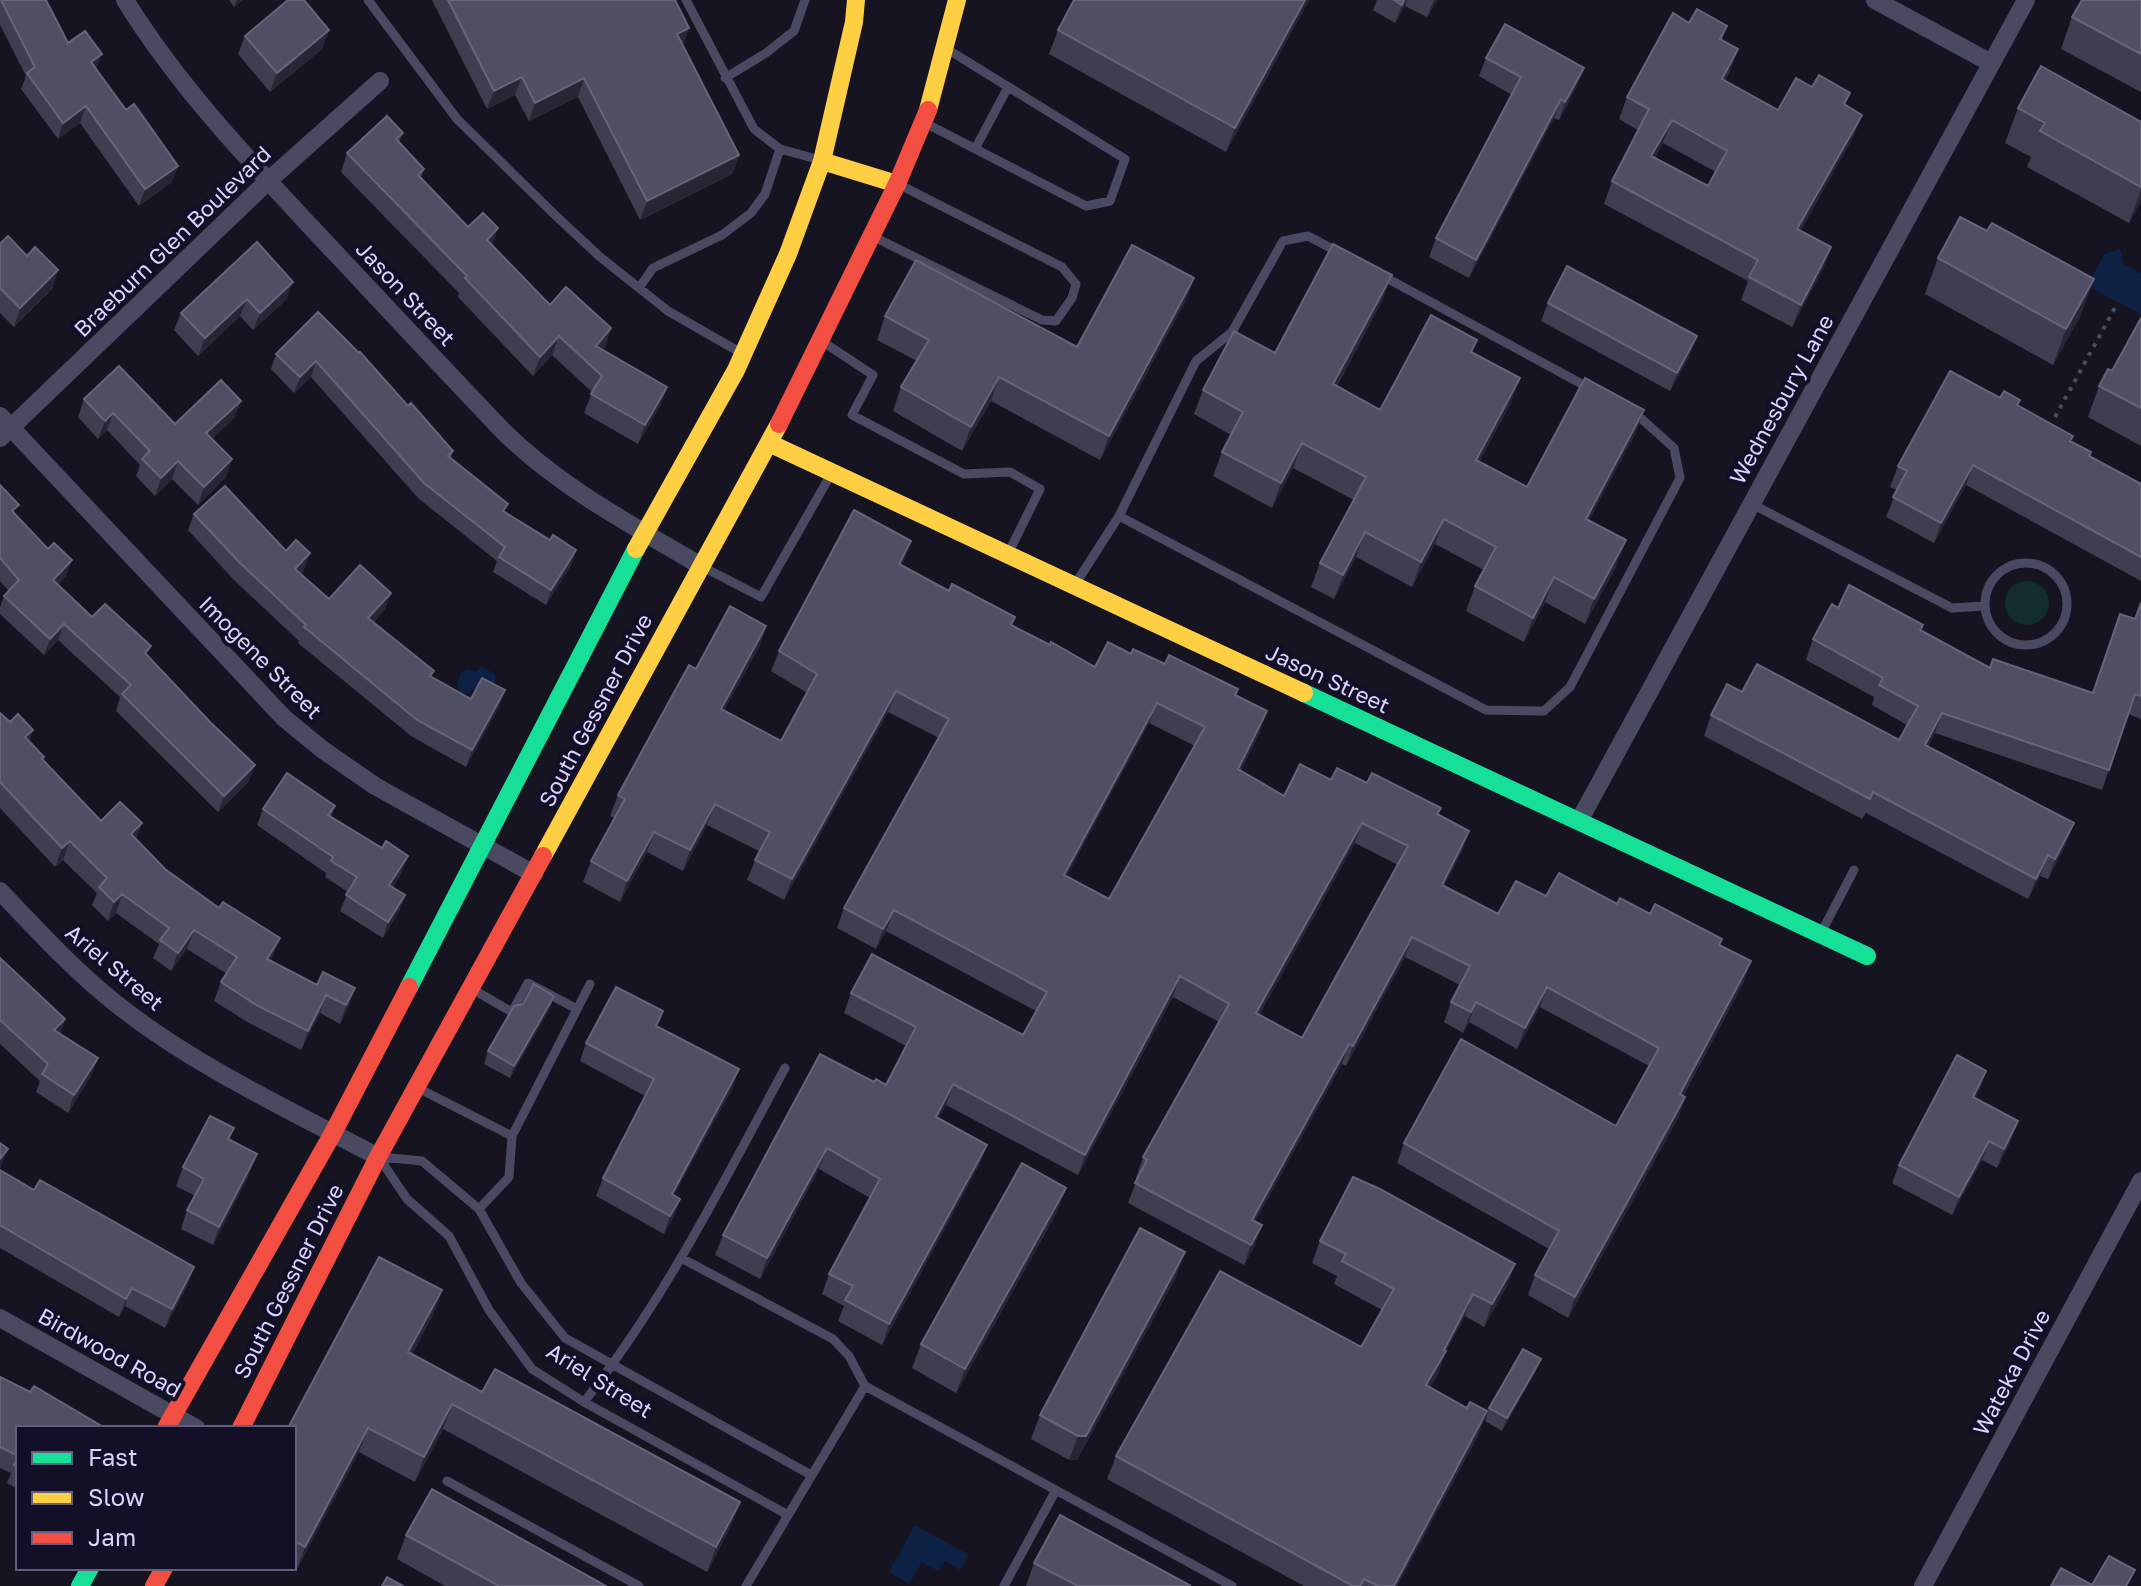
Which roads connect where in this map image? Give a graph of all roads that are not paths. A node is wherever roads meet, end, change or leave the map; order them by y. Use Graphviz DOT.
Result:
graph roads {
  1 [pos="125,0"];
  2 [pos="368,0"];
  3 [pos="686,0"];
  4 [pos="805,0"];
  5 [pos="856,0"];
  6 [pos="957,0"];
  7 [pos="1875,0"];
  8 [pos="2026,0"];
  9 [pos="1902,6"];
  10 [pos="946,49"];
  11 [pos="1991,63"];
  12 [pos="725,78"];
  13 [pos="380,81"];
  14 [pos="1008,87"];
  15 [pos="924,123"];
  16 [pos="780,149"];
  17 [pos="975,149"];
  18 [pos="822,161"];
  19 [pos="268,181"];
  20 [pos="897,184"];
  21 [pos="872,235"];
  22 [pos="1349,258"];
  23 [pos="1376,273"];
  24 [pos="639,288"];
  25 [pos="820,340"];
  26 [pos="743,354"];
  27 [pos="1607,398"];
  28 [pos="1621,405"];
  29 [pos="4,428"];
  30 [pos="769,443"];
  31 [pos="832,473"];
  32 [pos="1752,504"];
  33 [pos="1119,516"];
  34 [pos="645,532"];
  35 [pos="1008,555"];
  36 [pos="701,566"];
  37 [pos="1074,586"];
  38 [pos="1984,606"];
  39 [pos="1579,821"];
  40 [pos="483,845"];
  41 [pos="1854,870"];
  42 [pos="534,874"];
  43 [pos="0,891"];
  44 [pos="1820,934"];
  45 [pos="1867,956"];
  46 [pos="590,984"];
  47 [pos="471,989"];
  48 [pos="577,1009"];
  49 [pos="785,1068"];
  50 [pos="417,1087"];
  51 [pos="333,1133"];
  52 [pos="512,1136"];
  53 [pos="378,1157"];
  54 [pos="2141,1181"];
  55 [pos="479,1209"];
  56 [pos="683,1259"];
  57 [pos="0,1318"];
  58 [pos="612,1366"];
  59 [pos="865,1386"];
  60 [pos="584,1402"];
  61 [pos="170,1422"];
  62 [pos="242,1426"];
  63 [pos="811,1475"];
  64 [pos="447,1481"];
  65 [pos="1056,1490"];
  66 [pos="788,1515"];
  67 [pos="639,1586"];
  68 [pos="746,1586"];
  69 [pos="1004,1586"];
  70 [pos="1232,1586"];
  71 [pos="1923,1586"];
  1 -- 19 [label="street, Jason Street"];
  2 -- 24 [label="lane"];
  3 -- 12 [label="lane"];
  4 -- 12 [label="lane"];
  5 -- 18 [label="main road, South Gessner Drive"];
  6 -- 10 [label="main road, South Gessner Drive"];
  7 -- 9 [label="street"];
  8 -- 11 [label="street, Wednesbury Lane"];
  9 -- 11 [label="street"];
  10 -- 14 [label="lane"];
  10 -- 15 [label="main road, South Gessner Drive"];
  11 -- 32 [label="street, Wednesbury Lane"];
  12 -- 16 [label="lane"];
  13 -- 19 [label="street, Braeburn Glen Boulevard"];
  14 -- 17 [label="lane"];
  14 -- 17 [label="lane"];
  15 -- 17 [label="lane"];
  15 -- 20 [label="main road, South Gessner Drive"];
  16 -- 18 [label="lane"];
  16 -- 24 [label="lane"];
  18 -- 20 [label="main road"];
  18 -- 26 [label="main road, South Gessner Drive"];
  19 -- 29 [label="street, Braeburn Glen Boulevard"];
  19 -- 34 [label="street, Jason Street"];
  20 -- 21 [label="main road, South Gessner Drive"];
  20 -- 21 [label="lane"];
  21 -- 25 [label="main road, South Gessner Drive"];
  22 -- 33 [label="lane"];
  23 -- 27 [label="lane"];
  24 -- 26 [label="lane"];
  25 -- 30 [label="main road, South Gessner Drive"];
  25 -- 35 [label="lane"];
  26 -- 34 [label="main road, South Gessner Drive"];
  28 -- 33 [label="lane"];
  29 -- 40 [label="street, Imogene Street"];
  30 -- 31 [label="main road, Jason Street"];
  30 -- 36 [label="main road, South Gessner Drive"];
  31 -- 35 [label="main road, Jason Street"];
  31 -- 36 [label="lane"];
  32 -- 38 [label="lane"];
  32 -- 39 [label="street, Wednesbury Lane"];
  33 -- 37 [label="lane"];
  34 -- 36 [label="street, Jason Street"];
  34 -- 40 [label="main road, South Gessner Drive"];
  35 -- 37 [label="main road, Jason Street"];
  36 -- 42 [label="main road, South Gessner Drive"];
  37 -- 39 [label="main road, Jason Street"];
  38 -- 38 [label="lane"];
  39 -- 44 [label="main road, Jason Street"];
  40 -- 42 [label="street, Imogene Street"];
  40 -- 51 [label="main road, South Gessner Drive"];
  41 -- 44 [label="lane"];
  42 -- 47 [label="main road, South Gessner Drive"];
  43 -- 51 [label="street, Ariel Street"];
  44 -- 45 [label="main road, Jason Street"];
  46 -- 48 [label="lane"];
  47 -- 48 [label="lane"];
  47 -- 50 [label="main road, South Gessner Drive"];
  48 -- 52 [label="lane"];
  49 -- 56 [label="lane"];
  50 -- 52 [label="lane"];
  50 -- 53 [label="main road, South Gessner Drive"];
  51 -- 53 [label="street, Ariel Street"];
  51 -- 61 [label="main road, South Gessner Drive"];
  52 -- 55 [label="lane"];
  53 -- 55 [label="lane, Ariel Street"];
  53 -- 60 [label="lane, Ariel Street"];
  53 -- 62 [label="main road, South Gessner Drive"];
  54 -- 71 [label="street, Wateka Drive"];
  55 -- 58 [label="lane, Ariel Street"];
  56 -- 58 [label="lane"];
  56 -- 59 [label="lane"];
  57 -- 61 [label="street, Birdwood Road"];
  58 -- 60 [label="lane"];
  58 -- 63 [label="lane, Ariel Street"];
  59 -- 63 [label="lane"];
  59 -- 65 [label="lane"];
  60 -- 66 [label="lane, Ariel Street"];
  63 -- 66 [label="lane"];
  64 -- 67 [label="lane"];
  65 -- 69 [label="lane"];
  65 -- 70 [label="lane"];
  66 -- 68 [label="lane"];
}
